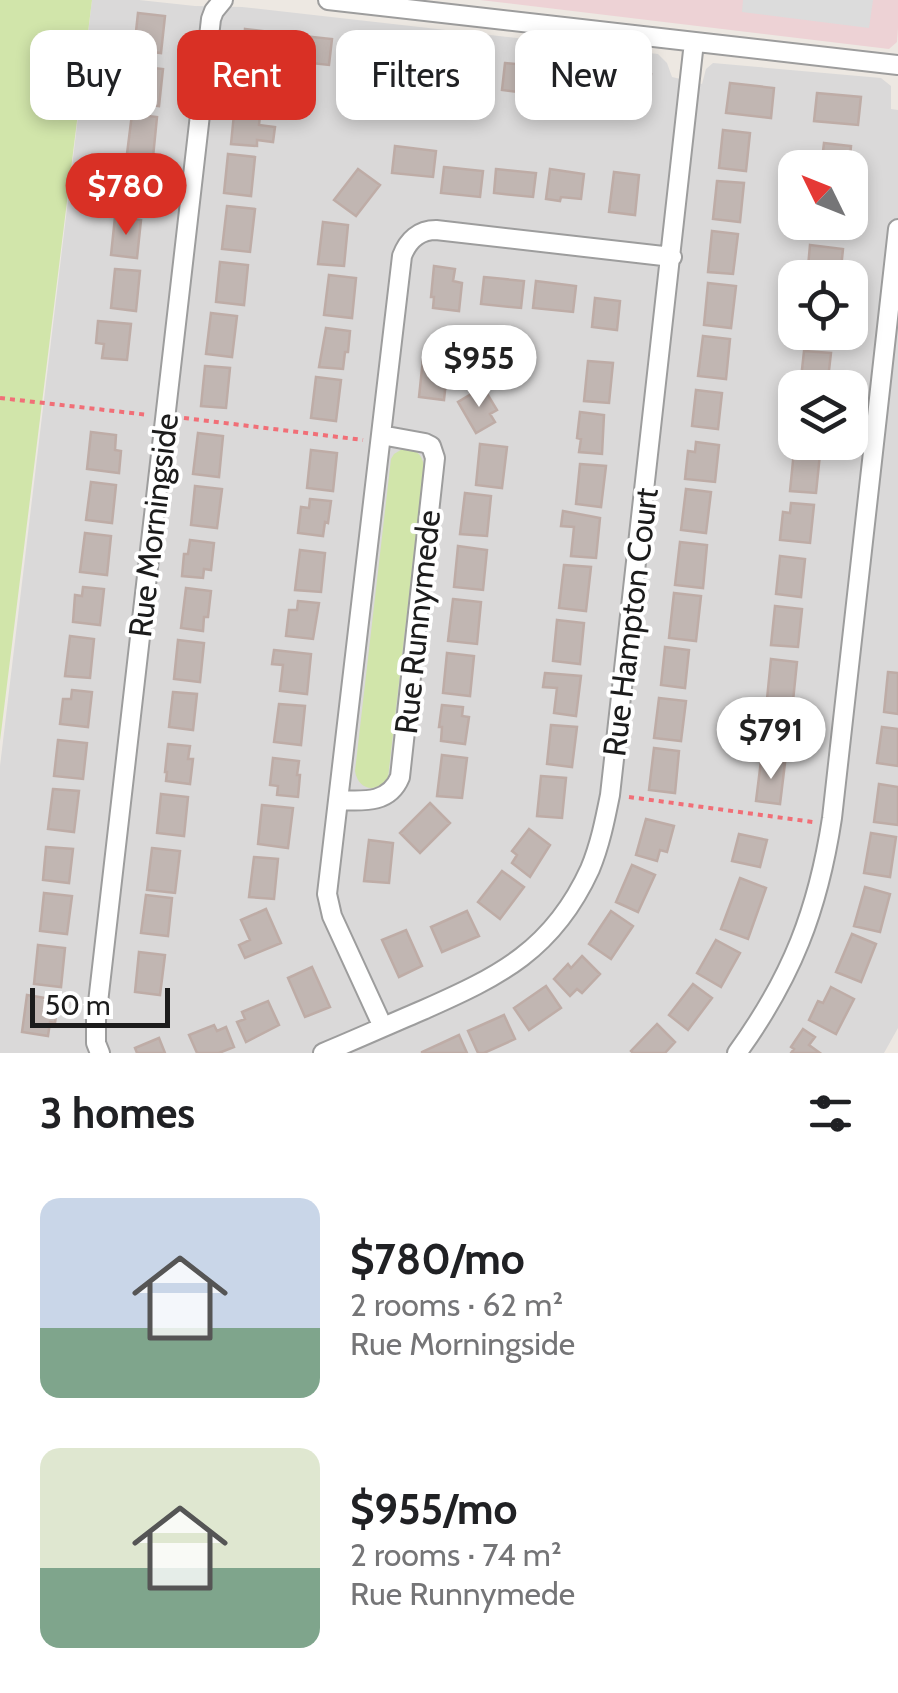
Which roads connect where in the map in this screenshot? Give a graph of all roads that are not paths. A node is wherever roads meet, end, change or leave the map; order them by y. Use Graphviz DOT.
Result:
graph roads {
  1 [pos="223,0"];
  2 [pos="328,0"];
  3 [pos="694,42"];
  4 [pos="898,65"];
  5 [pos="898,228"];
  6 [pos="672,258"];
  7 [pos="373,438"];
  8 [pos="338,800"];
  9 [pos="384,1027"];
  10 [pos="100,1053"];
  11 [pos="324,1053"];
  12 [pos="737,1053"];
  1 -- 10 [label="street, Rue Morningside"];
  2 -- 3 [label="street"];
  3 -- 4 [label="street"];
  3 -- 6 [label="street, Rue Hampton Court"];
  5 -- 12 [label="street"];
  6 -- 7 [label="street, Rue Runnymede"];
  6 -- 9 [label="street, Rue Hampton Court"];
  7 -- 8 [label="street, Rue Runnymede"];
  7 -- 8 [label="street, Rue Runnymede"];
  8 -- 9 [label="street, Rue Runnymede"];
  9 -- 11 [label="street, Rue Hampton Court"];
}
